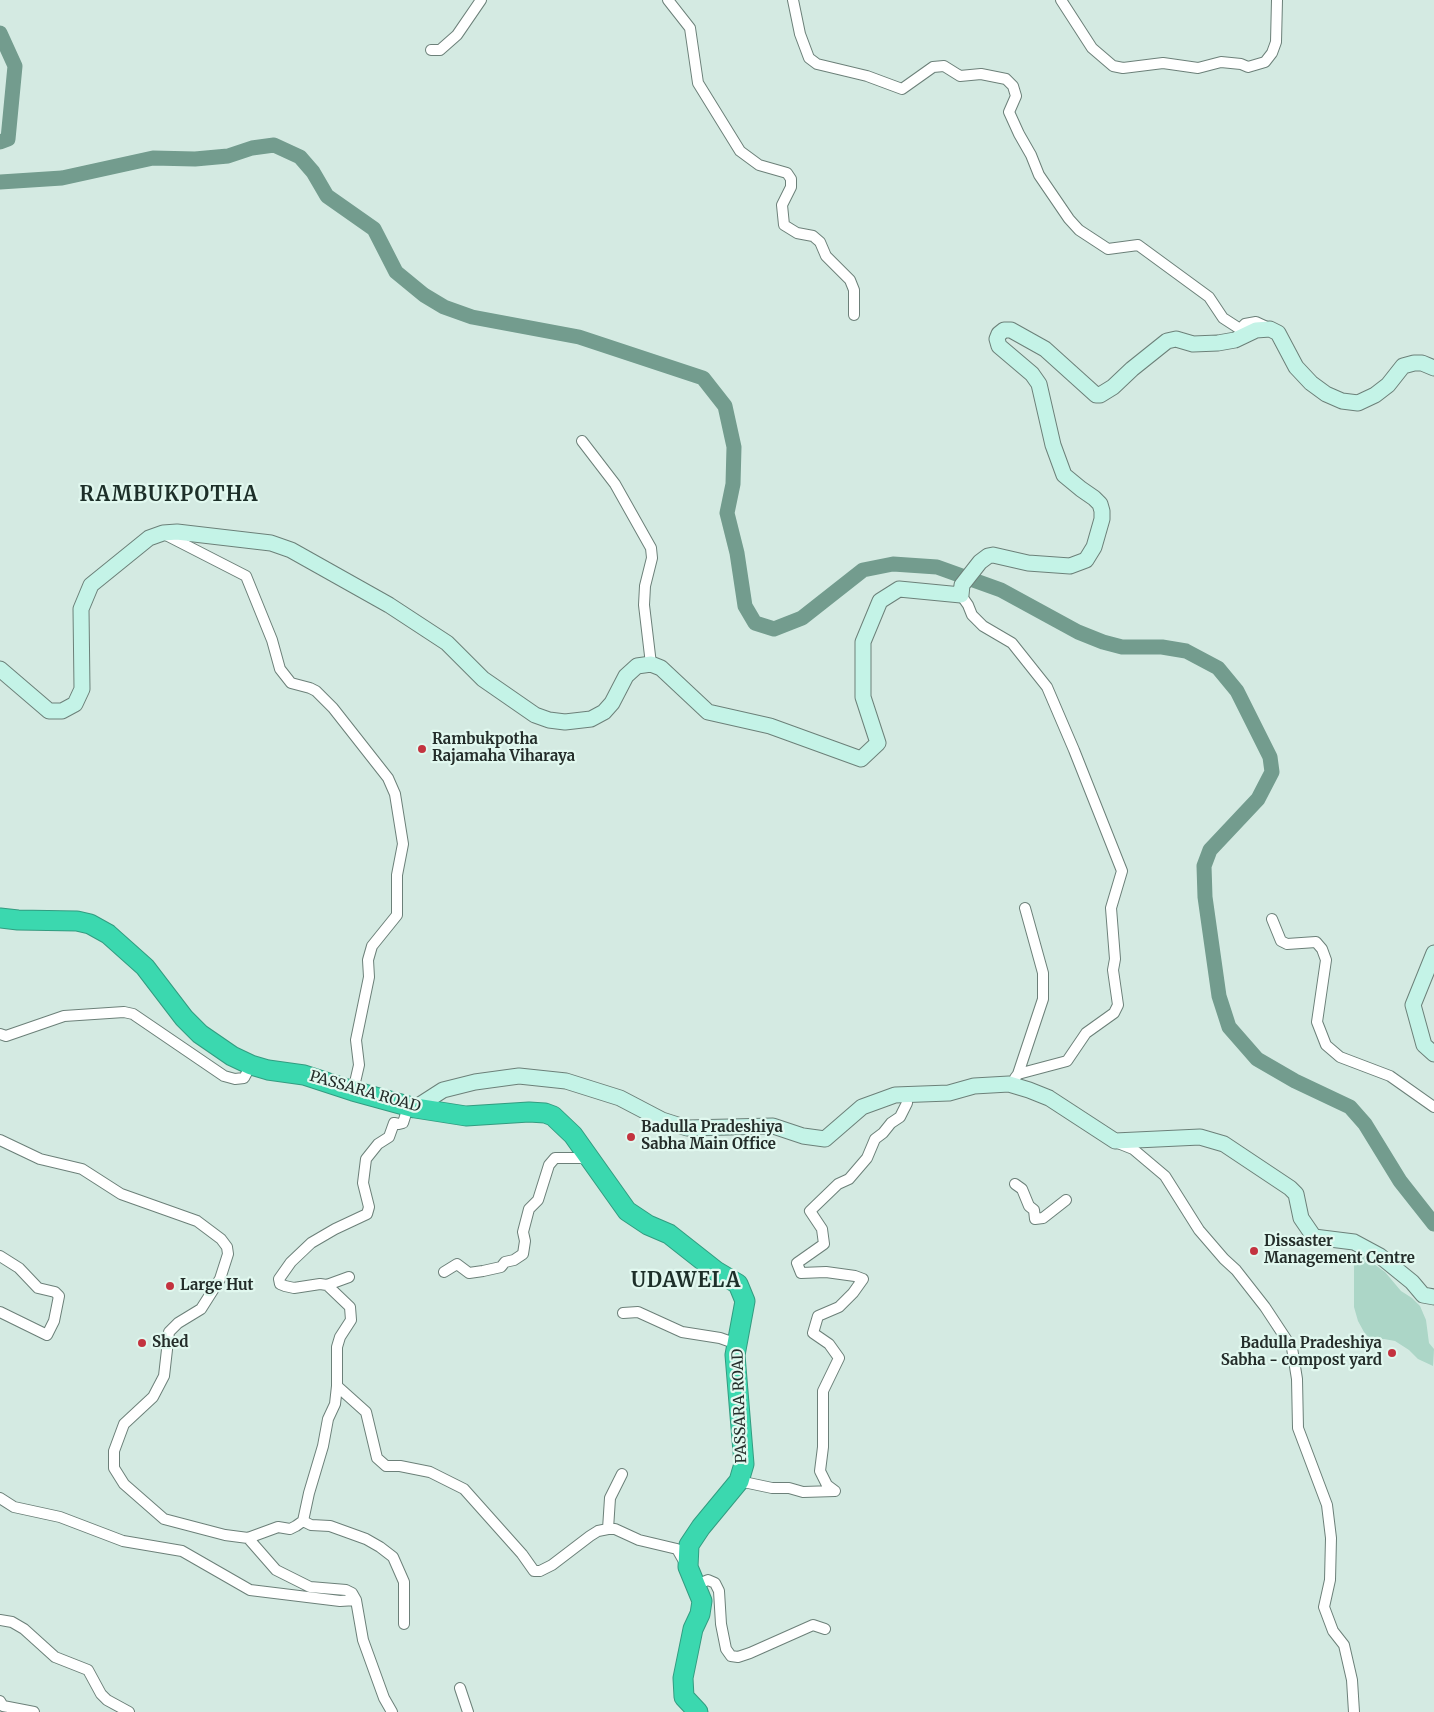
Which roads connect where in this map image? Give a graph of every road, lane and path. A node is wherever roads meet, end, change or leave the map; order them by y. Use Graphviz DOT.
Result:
graph roads {
  1 [pos="481,0"];
  2 [pos="668,0"];
  3 [pos="793,0"];
  4 [pos="1061,0"];
  5 [pos="1277,0"];
  6 [pos="431,50"];
  7 [pos="854,315"];
  8 [pos="1270,329"];
  9 [pos="1434,368"];
  10 [pos="582,441"];
  11 [pos="163,533"];
  12 [pos="962,590"];
  13 [pos="651,664"];
  14 [pos="0,669"];
  15 [pos="1025,908"];
  16 [pos="0,918"];
  17 [pos="1272,919"];
  18 [pos="1434,953"];
  19 [pos="0,1034"];
  20 [pos="1434,1054"];
  21 [pos="251,1065"];
  22 [pos="1013,1079"];
  23 [pos="353,1091"];
  24 [pos="907,1103"];
  25 [pos="412,1107"];
  26 [pos="1434,1107"];
  27 [pos="0,1140"];
  28 [pos="1114,1141"];
  29 [pos="590,1160"];
  30 [pos="1015,1184"];
  31 [pos="1066,1200"];
  32 [pos="0,1256"];
  33 [pos="444,1272"];
  34 [pos="349,1277"];
  35 [pos="327,1285"];
  36 [pos="1434,1297"];
  37 [pos="0,1312"];
  38 [pos="623,1313"];
  39 [pos="737,1344"];
  40 [pos="337,1386"];
  41 [pos="622,1474"];
  42 [pos="739,1481"];
  43 [pos="0,1498"];
  44 [pos="303,1521"];
  45 [pos="608,1529"];
  46 [pos="248,1538"];
  47 [pos="692,1576"];
  48 [pos="356,1600"];
  49 [pos="0,1620"];
  50 [pos="404,1624"];
  51 [pos="825,1629"];
  52 [pos="460,1688"];
  53 [pos="0,1701"];
  54 [pos="34,1712"];
  55 [pos="129,1712"];
  56 [pos="392,1712"];
  57 [pos="468,1712"];
  58 [pos="698,1712"];
  59 [pos="1354,1712"];
  1 -- 6 [label="street"];
  2 -- 7 [label="street"];
  3 -- 8 [label="street"];
  4 -- 5 [label="street"];
  8 -- 9 [label="street"];
  8 -- 12 [label="street"];
  10 -- 13 [label="street"];
  11 -- 13 [label="street"];
  11 -- 14 [label="street"];
  11 -- 23 [label="street"];
  12 -- 13 [label="street"];
  12 -- 22 [label="street"];
  15 -- 22 [label="street"];
  16 -- 21 [label="highway, PASSARA ROAD"];
  17 -- 26 [label="street"];
  18 -- 20 [label="street"];
  19 -- 21 [label="street"];
  21 -- 23 [label="highway, PASSARA ROAD"];
  22 -- 25 [label="street"];
  22 -- 28 [label="street"];
  23 -- 25 [label="highway, PASSARA ROAD"];
  24 -- 42 [label="street"];
  25 -- 29 [label="highway, PASSARA ROAD"];
  25 -- 35 [label="street"];
  27 -- 46 [label="street"];
  28 -- 36 [label="street"];
  28 -- 59 [label="street"];
  29 -- 33 [label="street"];
  29 -- 39 [label="highway, PASSARA ROAD"];
  30 -- 31 [label="street"];
  32 -- 37 [label="street"];
  34 -- 35 [label="street"];
  35 -- 40 [label="street"];
  38 -- 39 [label="street"];
  39 -- 42 [label="highway, PASSARA ROAD"];
  40 -- 44 [label="street"];
  40 -- 45 [label="street"];
  41 -- 45 [label="street"];
  42 -- 47 [label="highway, PASSARA ROAD"];
  43 -- 48 [label="street"];
  44 -- 46 [label="street"];
  44 -- 50 [label="street"];
  45 -- 47 [label="street"];
  46 -- 48 [label="street"];
  47 -- 51 [label="street"];
  47 -- 58 [label="highway, PASSARA ROAD"];
  48 -- 56 [label="street"];
  49 -- 55 [label="street"];
  52 -- 57 [label="street"];
  53 -- 54 [label="street"];
}
